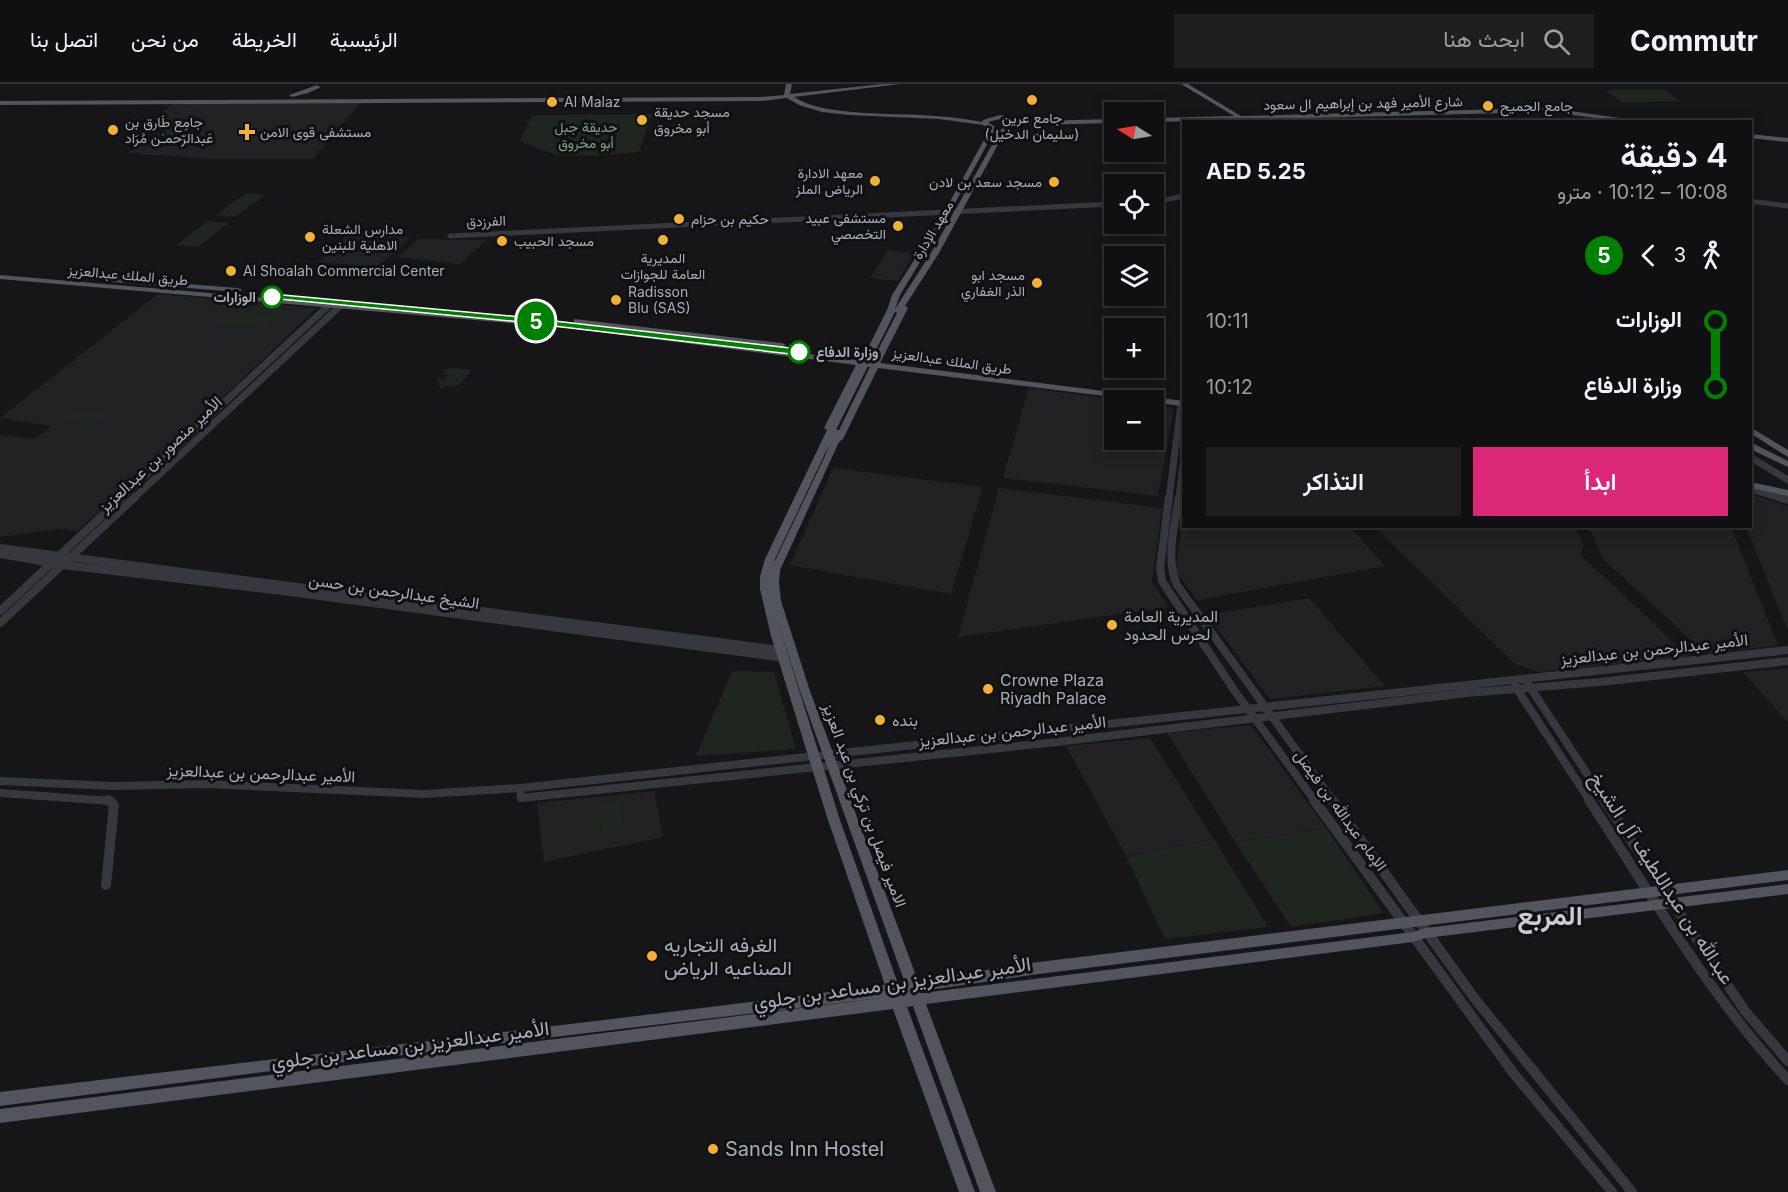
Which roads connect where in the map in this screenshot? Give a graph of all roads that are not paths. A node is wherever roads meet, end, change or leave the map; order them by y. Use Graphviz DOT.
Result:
graph roads {
  1 [pos="861,84"];
  2 [pos="877,84"];
  3 [pos="897,84"];
  4 [pos="1184,84"];
  5 [pos="1176,85"];
  6 [pos="321,87"];
  7 [pos="791,91"];
  8 [pos="819,92"];
  9 [pos="289,95"];
  10 [pos="310,97"];
  11 [pos="761,99"];
  12 [pos="0,100"];
  13 [pos="804,105"];
  14 [pos="1237,120"];
  15 [pos="1609,120"];
  16 [pos="1629,120"];
  17 [pos="987,121"];
  18 [pos="1164,121"];
  19 [pos="1164,121"];
  20 [pos="1182,121"];
  21 [pos="1104,122"];
  22 [pos="1182,122"];
  23 [pos="1016,123"];
  24 [pos="1752,137"];
  25 [pos="1788,142"];
  26 [pos="1182,198"];
  27 [pos="1164,202"];
  28 [pos="1752,202"];
  29 [pos="1104,206"];
  30 [pos="1788,208"];
  31 [pos="958,212"];
  32 [pos="946,214"];
  33 [pos="0,270"];
  34 [pos="0,277"];
  35 [pos="913,286"];
  36 [pos="896,295"];
  37 [pos="329,305"];
  38 [pos="340,306"];
  39 [pos="895,311"];
  40 [pos="316,317"];
  41 [pos="327,318"];
  42 [pos="869,347"];
  43 [pos="882,347"];
  44 [pos="863,359"];
  45 [pos="878,362"];
  46 [pos="855,374"];
  47 [pos="870,378"];
  48 [pos="1085,385"];
  49 [pos="1118,390"];
  50 [pos="1104,394"];
  51 [pos="1164,397"];
  52 [pos="1164,402"];
  53 [pos="1182,402"];
  54 [pos="1182,402"];
  55 [pos="1182,409"];
  56 [pos="1752,432"];
  57 [pos="1752,446"];
  58 [pos="1752,450"];
  59 [pos="1788,456"];
  60 [pos="1752,458"];
  61 [pos="822,460"];
  62 [pos="1752,464"];
  63 [pos="1788,466"];
  64 [pos="1182,472"];
  65 [pos="1752,480"];
  66 [pos="1788,480"];
  67 [pos="1788,486"];
  68 [pos="1752,487"];
  69 [pos="1752,488"];
  70 [pos="1788,492"];
  71 [pos="1788,500"];
  72 [pos="0,548"];
  73 [pos="0,554"];
  74 [pos="59,556"];
  75 [pos="71,557"];
  76 [pos="52,563"];
  77 [pos="63,565"];
  78 [pos="0,611"];
  79 [pos="0,623"];
  80 [pos="619,633"];
  81 [pos="1788,650"];
  82 [pos="782,654"];
  83 [pos="1788,661"];
  84 [pos="1528,683"];
  85 [pos="1514,685"];
  86 [pos="1264,707"];
  87 [pos="1249,708"];
  88 [pos="1271,716"];
  89 [pos="1256,718"];
  90 [pos="830,760"];
  91 [pos="815,761"];
  92 [pos="0,781"];
  93 [pos="0,793"];
  94 [pos="1329,797"];
  95 [pos="1316,801"];
  96 [pos="1347,823"];
  97 [pos="1335,827"];
  98 [pos="1788,875"];
  99 [pos="106,885"];
  100 [pos="1788,889"];
  101 [pos="1664,892"];
  102 [pos="1648,894"];
  103 [pos="1672,905"];
  104 [pos="1657,906"];
  105 [pos="1418,920"];
  106 [pos="1404,923"];
  107 [pos="1426,933"];
  108 [pos="1413,937"];
  109 [pos="914,993"];
  110 [pos="896,996"];
  111 [pos="1788,1061"];
  112 [pos="1788,1080"];
  113 [pos="0,1099"];
  114 [pos="0,1116"];
  115 [pos="967,1192"];
  116 [pos="988,1192"];
  117 [pos="1612,1192"];
  118 [pos="1632,1192"];
  1 -- 8 [label="main road"];
  2 -- 8 [label="main road"];
  3 -- 8 [label="main road"];
  4 -- 14 [label="main road"];
  5 -- 14 [label="main road"];
  6 -- 9 [label="main road"];
  6 -- 10 [label="main road"];
  7 -- 8 [label="main road"];
  7 -- 10 [label="main road"];
  7 -- 10 [label="main road"];
  7 -- 11 [label="main road"];
  7 -- 13 [label="main road"];
  8 -- 13 [label="main road"];
  9 -- 10 [label="main road"];
  9 -- 12 [label="main road"];
  10 -- 11 [label="main road"];
  10 -- 12 [label="main road"];
  11 -- 13 [label="main road"];
  13 -- 17 [label="main road"];
  14 -- 15 [label="main road, شارع الأمير فهد بن إبراهيم ال سعود"];
  14 -- 16 [label="main road, شارع الأمير فهد بن إبراهيم ال سعود"];
  17 -- 23 [label="main road"];
  17 -- 32 [label="main road, معهد الإدارة"];
  18 -- 20 [label="main road, شارع الأمير فهد بن إبراهيم ال سعود"];
  19 -- 22 [label="main road, شارع الأمير فهد بن إبراهيم ال سعود"];
  21 -- 23 [label="main road"];
  23 -- 31 [label="main road, معهد الإدارة"];
  24 -- 25 [label="main road"];
  26 -- 27 [label="street"];
  28 -- 30 [label="street"];
  29 -- 31 [label="street"];
  31 -- 32 [label="street"];
  31 -- 35 [label="main road, معهد الإدارة"];
  32 -- 32 [label="street, الفرزدق"];
  32 -- 36 [label="main road, معهد الإدارة"];
  33 -- 44 [label="main road, طريق الملك عبدالعزيز"];
  34 -- 37 [label="main road, طريق الملك عبدالعزيز"];
  35 -- 39 [label="main road, معهد الإدارة"];
  35 -- 43 [label="main road"];
  36 -- 39 [label="main road, معهد الإدارة"];
  36 -- 42 [label="main road"];
  37 -- 38 [label="main road, طريق الملك عبدالعزيز"];
  37 -- 40 [label="street, الأمير منصور بن عبدالعزيز"];
  38 -- 41 [label="street, الأمير منصور بن عبدالعزيز"];
  38 -- 44 [label="main road, طريق الملك عبدالعزيز"];
  39 -- 61 [label="main road, الامير فيصل بن تركي بن عبد العزيز"];
  40 -- 41 [label="street"];
  40 -- 74 [label="street, الأمير منصور بن عبدالعزيز"];
  41 -- 75 [label="street, الأمير منصور بن عبدالعزيز"];
  42 -- 43 [label="main road"];
  42 -- 44 [label="main road"];
  43 -- 45 [label="main road"];
  44 -- 45 [label="main road, طريق الملك عبدالعزيز"];
  44 -- 46 [label="main road"];
  45 -- 47 [label="main road"];
  45 -- 48 [label="main road, طريق الملك عبدالعزيز"];
  45 -- 50 [label="main road, طريق الملك عبدالعزيز"];
  46 -- 47 [label="main road"];
  46 -- 61 [label="main road"];
  47 -- 61 [label="main road"];
  48 -- 49 [label="main road"];
  48 -- 53 [label="main road, طريق الملك عبدالعزيز"];
  51 -- 52 [label="main road"];
  52 -- 54 [label="main road, طريق الملك عبدالعزيز"];
  55 -- 87 [label="street, الإمام عبدالله بن فيصل"];
  56 -- 59 [label="main road"];
  57 -- 63 [label="main road"];
  58 -- 63 [label="main road"];
  60 -- 66 [label="street"];
  61 -- 82 [label="main road, الامير فيصل بن تركي بن عبد العزيز"];
  61 -- 90 [label="main road, الامير فيصل بن تركي بن عبد العزيز"];
  62 -- 67 [label="street"];
  64 -- 86 [label="street, الإمام عبدالله بن فيصل"];
  65 -- 67 [label="main road"];
  68 -- 70 [label="main road"];
  69 -- 71 [label="street"];
  72 -- 74 [label="street, الشيخ عبدالرحمن بن حسن"];
  73 -- 76 [label="street, الشيخ عبدالرحمن بن حسن"];
  74 -- 75 [label="street, الشيخ عبدالرحمن بن حسن"];
  74 -- 76 [label="street, الأمير منصور بن عبدالعزيز"];
  75 -- 77 [label="street, الأمير منصور بن عبدالعزيز"];
  75 -- 80 [label="street, الشيخ عبدالرحمن بن حسن"];
  76 -- 77 [label="street, الشيخ عبدالرحمن بن حسن"];
  76 -- 78 [label="street, الأمير منصور بن عبدالعزيز"];
  77 -- 79 [label="street, الأمير منصور بن عبدالعزيز"];
  77 -- 80 [label="street, الشيخ عبدالرحمن بن حسن"];
  80 -- 82 [label="street, الشيخ عبدالرحمن بن حسن"];
  81 -- 84 [label="street, الأمير عبدالرحمن بن عبدالعزيز"];
  82 -- 91 [label="main road, الامير فيصل بن تركي بن عبد العزيز"];
  83 -- 84 [label="street, الأمير عبدالرحمن بن عبدالعزيز"];
  84 -- 85 [label="street"];
  84 -- 101 [label="street, عبدالله بن عبداللطيف آل الشيخ"];
  85 -- 86 [label="street, الأمير عبدالرحمن بن عبدالعزيز"];
  85 -- 88 [label="street, الأمير عبدالرحمن بن عبدالعزيز"];
  85 -- 102 [label="street, عبدالله بن عبداللطيف آل الشيخ"];
  86 -- 87 [label="street, الأمير عبدالرحمن بن عبدالعزيز"];
  86 -- 88 [label="street, الإمام عبدالله بن فيصل"];
  87 -- 89 [label="street, الإمام عبدالله بن فيصل"];
  87 -- 90 [label="street, الأمير عبدالرحمن بن عبدالعزيز"];
  88 -- 89 [label="street, الأمير عبدالرحمن بن عبدالعزيز"];
  88 -- 94 [label="street, الإمام عبدالله بن فيصل"];
  89 -- 90 [label="street, الأمير عبدالرحمن بن عبدالعزيز"];
  89 -- 95 [label="street, الإمام عبدالله بن فيصل"];
  90 -- 91 [label="street, الأمير عبدالرحمن بن عبدالعزيز"];
  90 -- 109 [label="main road, الامير فيصل بن تركي بن عبد العزيز"];
  91 -- 92 [label="street, الأمير عبدالرحمن بن عبدالعزيز"];
  91 -- 110 [label="main road, الامير فيصل بن تركي بن عبد العزيز"];
  93 -- 99 [label="street"];
  94 -- 95 [label="street"];
  94 -- 96 [label="street, الإمام عبدالله بن فيصل"];
  95 -- 97 [label="street, الإمام عبدالله بن فيصل"];
  96 -- 97 [label="street"];
  96 -- 105 [label="street, الإمام عبدالله بن فيصل"];
  97 -- 106 [label="street, الإمام عبدالله بن فيصل"];
  98 -- 101 [label="main road"];
  100 -- 103 [label="main road, الأمير عبدالعزيز بن مساعد بن جلوي"];
  101 -- 102 [label="main road, الأمير عبدالعزيز بن مساعد بن جلوي"];
  101 -- 103 [label="street, عبدالله بن عبداللطيف آل الشيخ"];
  102 -- 104 [label="street, عبدالله بن عبداللطيف آل الشيخ"];
  102 -- 105 [label="main road, الأمير عبدالعزيز بن مساعد بن جلوي"];
  103 -- 104 [label="main road, الأمير عبدالعزيز بن مساعد بن جلوي"];
  103 -- 111 [label="street, عبدالله بن عبداللطيف آل الشيخ"];
  104 -- 107 [label="main road, الأمير عبدالعزيز بن مساعد بن جلوي"];
  104 -- 112 [label="street, عبدالله بن عبداللطيف آل الشيخ"];
  105 -- 106 [label="main road, الأمير عبدالعزيز بن مساعد بن جلوي"];
  105 -- 107 [label="street, الإمام عبدالله بن فيصل"];
  106 -- 108 [label="street, الإمام عبدالله بن فيصل"];
  106 -- 109 [label="main road, الأمير عبدالعزيز بن مساعد بن جلوي"];
  107 -- 108 [label="main road, الأمير عبدالعزيز بن مساعد بن جلوي"];
  107 -- 118 [label="street, الإمام عبدالله بن فيصل"];
  108 -- 109 [label="main road, الأمير عبدالعزيز بن مساعد بن جلوي"];
  108 -- 117 [label="street, الإمام عبدالله بن فيصل"];
  109 -- 110 [label="main road, الأمير عبدالعزيز بن مساعد بن جلوي"];
  109 -- 116 [label="main road, الامير فيصل بن تركي بن عبد العزيز"];
  110 -- 113 [label="main road, الأمير عبدالعزيز بن مساعد بن جلوي"];
  110 -- 114 [label="main road, الأمير عبدالعزيز بن مساعد بن جلوي"];
  110 -- 115 [label="main road, الامير فيصل بن تركي بن عبد العزيز"];
}
